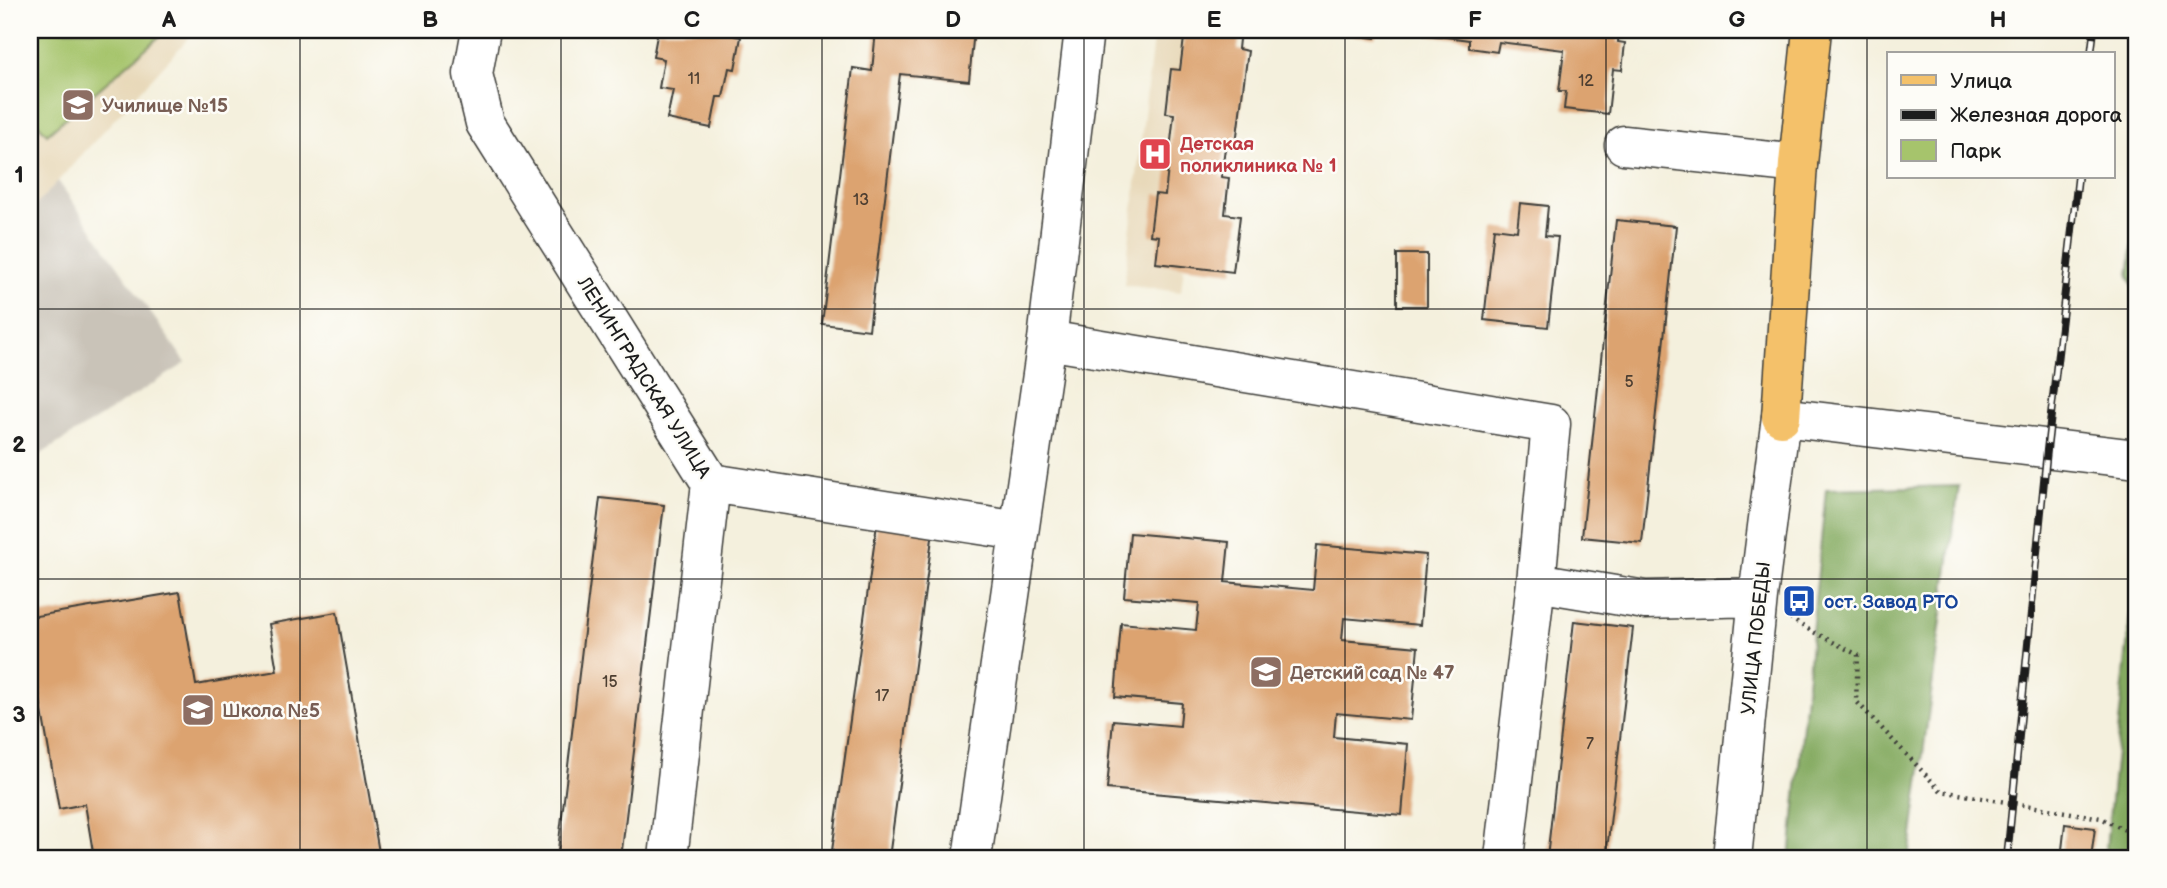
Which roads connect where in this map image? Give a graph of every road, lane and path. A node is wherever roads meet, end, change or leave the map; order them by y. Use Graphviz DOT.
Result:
graph roads {
  1 [pos="481,30"];
  2 [pos="1084,30"];
  3 [pos="1812,30"];
  4 [pos="1624,145"];
  5 [pos="1798,164"];
  6 [pos="1047,340"];
  7 [pos="1781,417"];
  8 [pos="2137,459"];
  9 [pos="711,483"];
  10 [pos="1019,531"];
  11 [pos="1536,582"];
  12 [pos="1758,597"];
  13 [pos="2137,836"];
  14 [pos="668,858"];
  15 [pos="972,858"];
  16 [pos="1504,858"];
  17 [pos="1732,858"];
  1 -- 9 [label="street, ЛЕНИНГРАДСКАЯ УЛИЦА"];
  2 -- 6 [label="street"];
  3 -- 5 [label="main road, УЛИЦА ПОБЕДЫ"];
  4 -- 5 [label="street"];
  5 -- 7 [label="main road, УЛИЦА ПОБЕДЫ"];
  6 -- 10 [label="street"];
  6 -- 11 [label="street"];
  7 -- 8 [label="street"];
  7 -- 12 [label="street, УЛИЦА ПОБЕДЫ"];
  9 -- 10 [label="street, ЛЕНИНГРАДСКАЯ УЛИЦА"];
  9 -- 14 [label="street"];
  10 -- 15 [label="street"];
  11 -- 12 [label="street"];
  11 -- 16 [label="street"];
  12 -- 13 [label="path"];
  12 -- 17 [label="street, УЛИЦА ПОБЕДЫ"];
}
